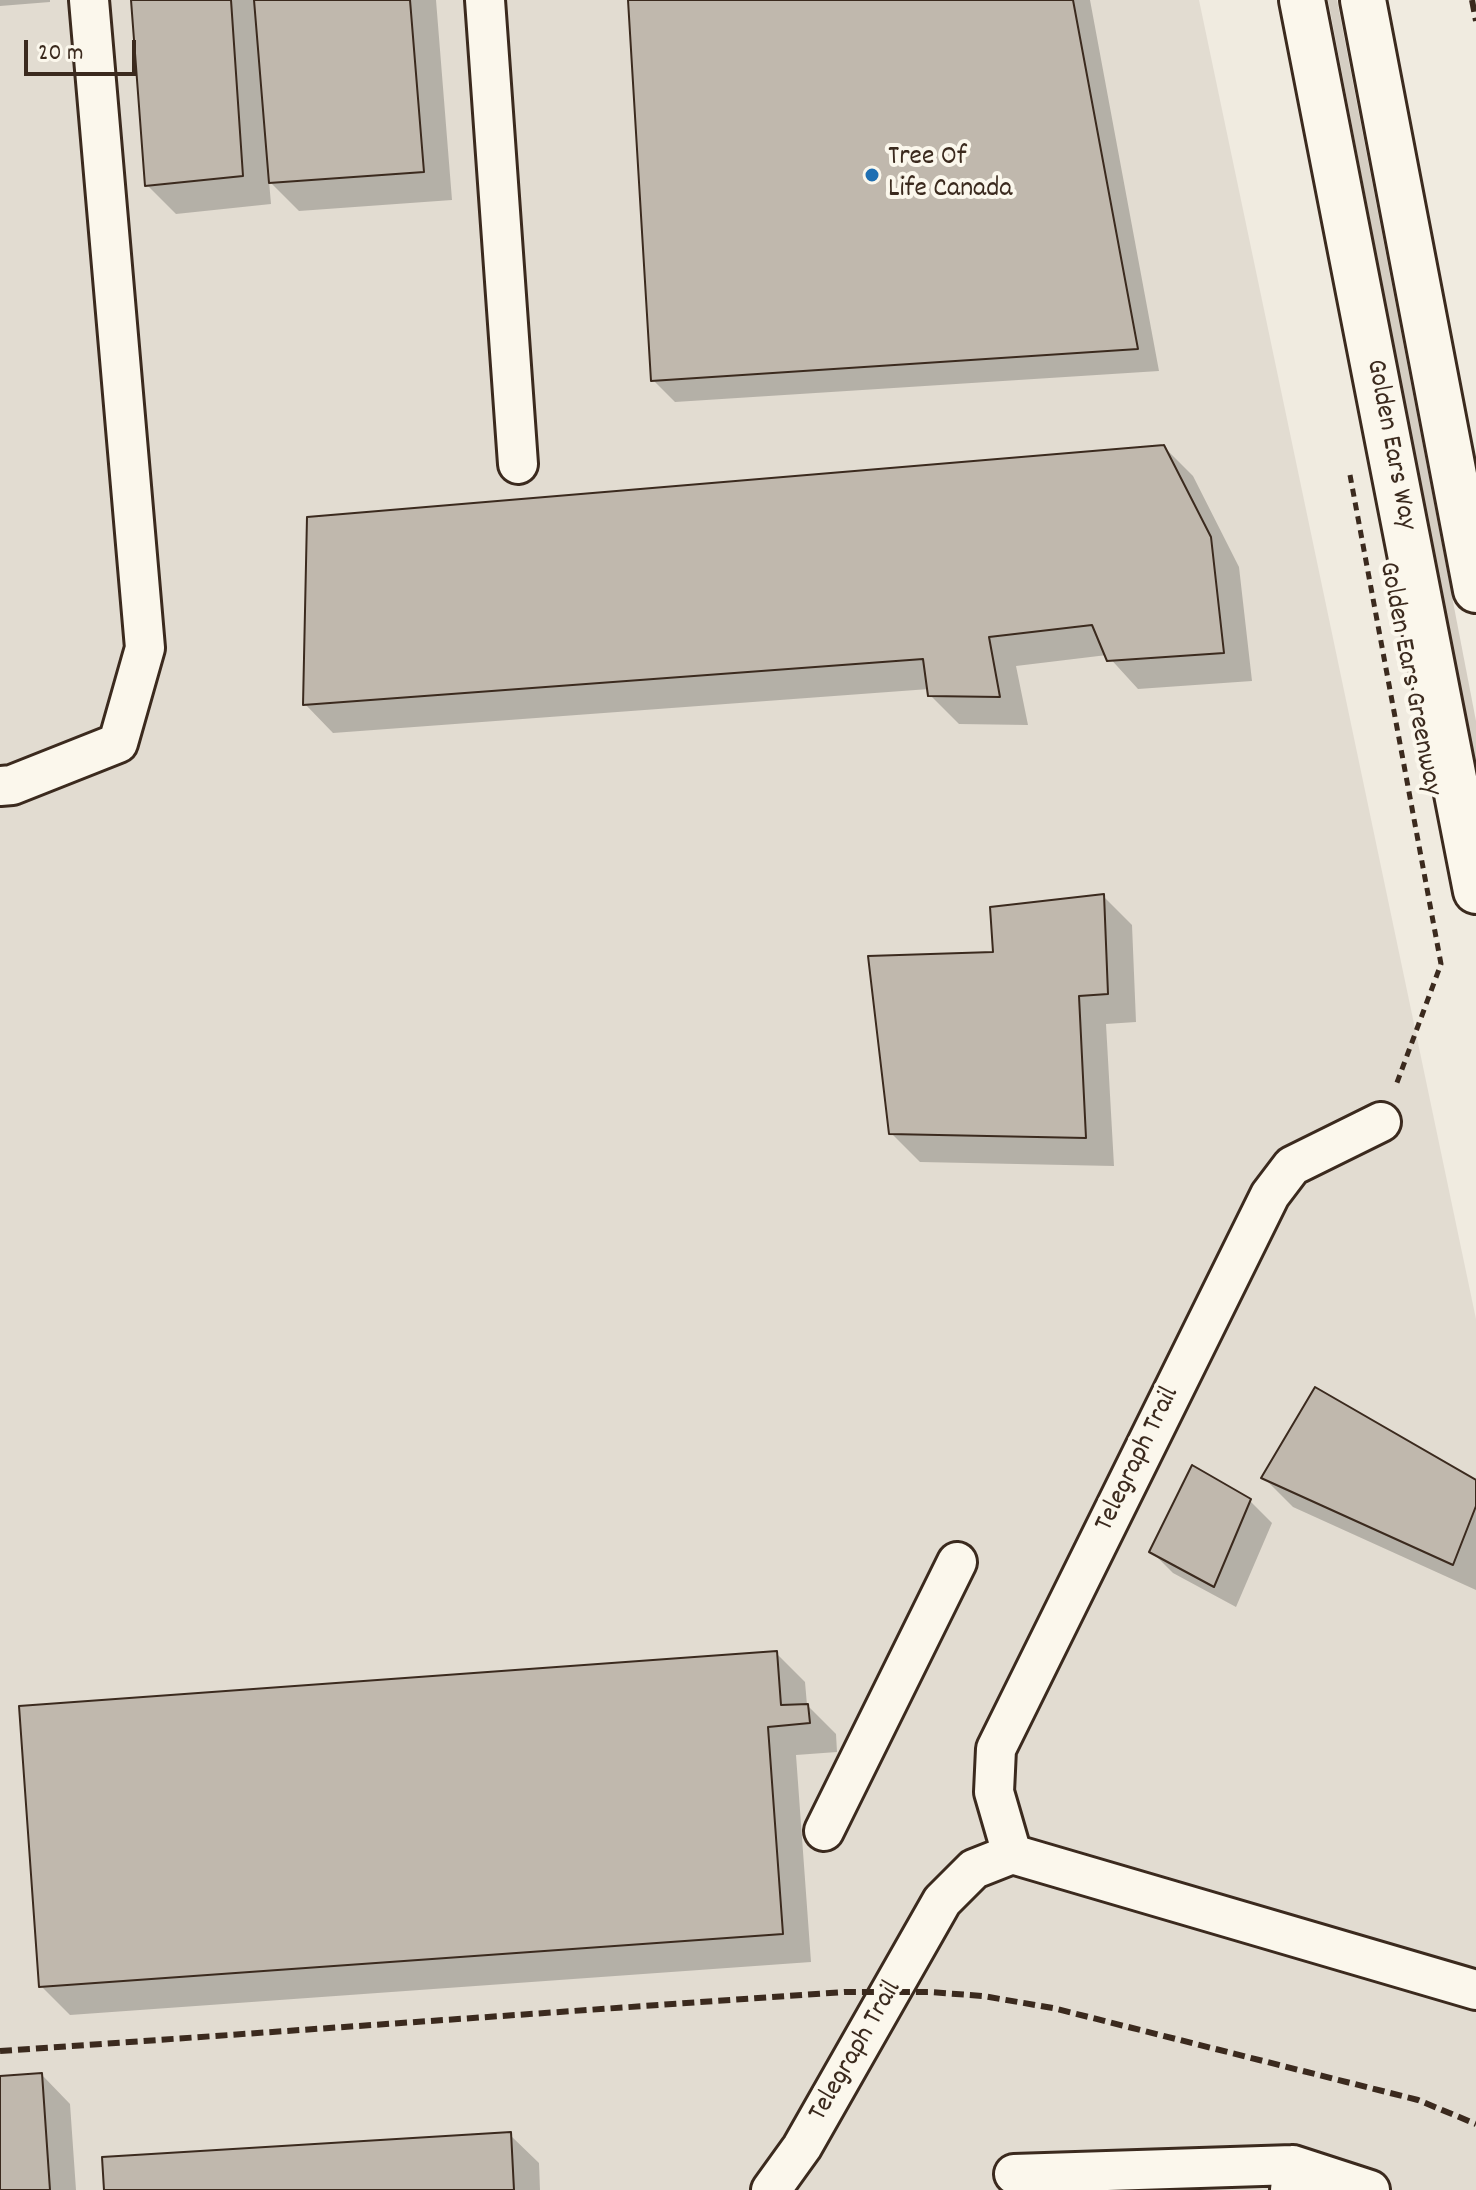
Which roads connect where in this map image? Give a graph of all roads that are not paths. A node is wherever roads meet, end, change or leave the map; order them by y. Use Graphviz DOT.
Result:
graph roads {
  1 [pos="89,0"];
  2 [pos="485,0"];
  3 [pos="1302,0"];
  4 [pos="1363,0"];
  5 [pos="518,464"];
  6 [pos="1476,590"];
  7 [pos="0,786"];
  8 [pos="1476,891"];
  9 [pos="1381,1122"];
  10 [pos="957,1562"];
  11 [pos="824,1831"];
  12 [pos="1012,1854"];
  13 [pos="1476,1990"];
  14 [pos="1014,2174"];
  15 [pos="1292,2177"];
  16 [pos="771,2190"];
  17 [pos="1370,2190"];
  1 -- 7 [label="street"];
  2 -- 5 [label="street"];
  3 -- 8 [label="highway, Golden Ears Way"];
  4 -- 6 [label="highway, Golden Ears Way"];
  9 -- 12 [label="street, Telegraph Trail"];
  10 -- 11 [label="street"];
  12 -- 13 [label="street"];
  12 -- 16 [label="street, Telegraph Trail"];
  14 -- 15 [label="street"];
  15 -- 17 [label="street"];
}
